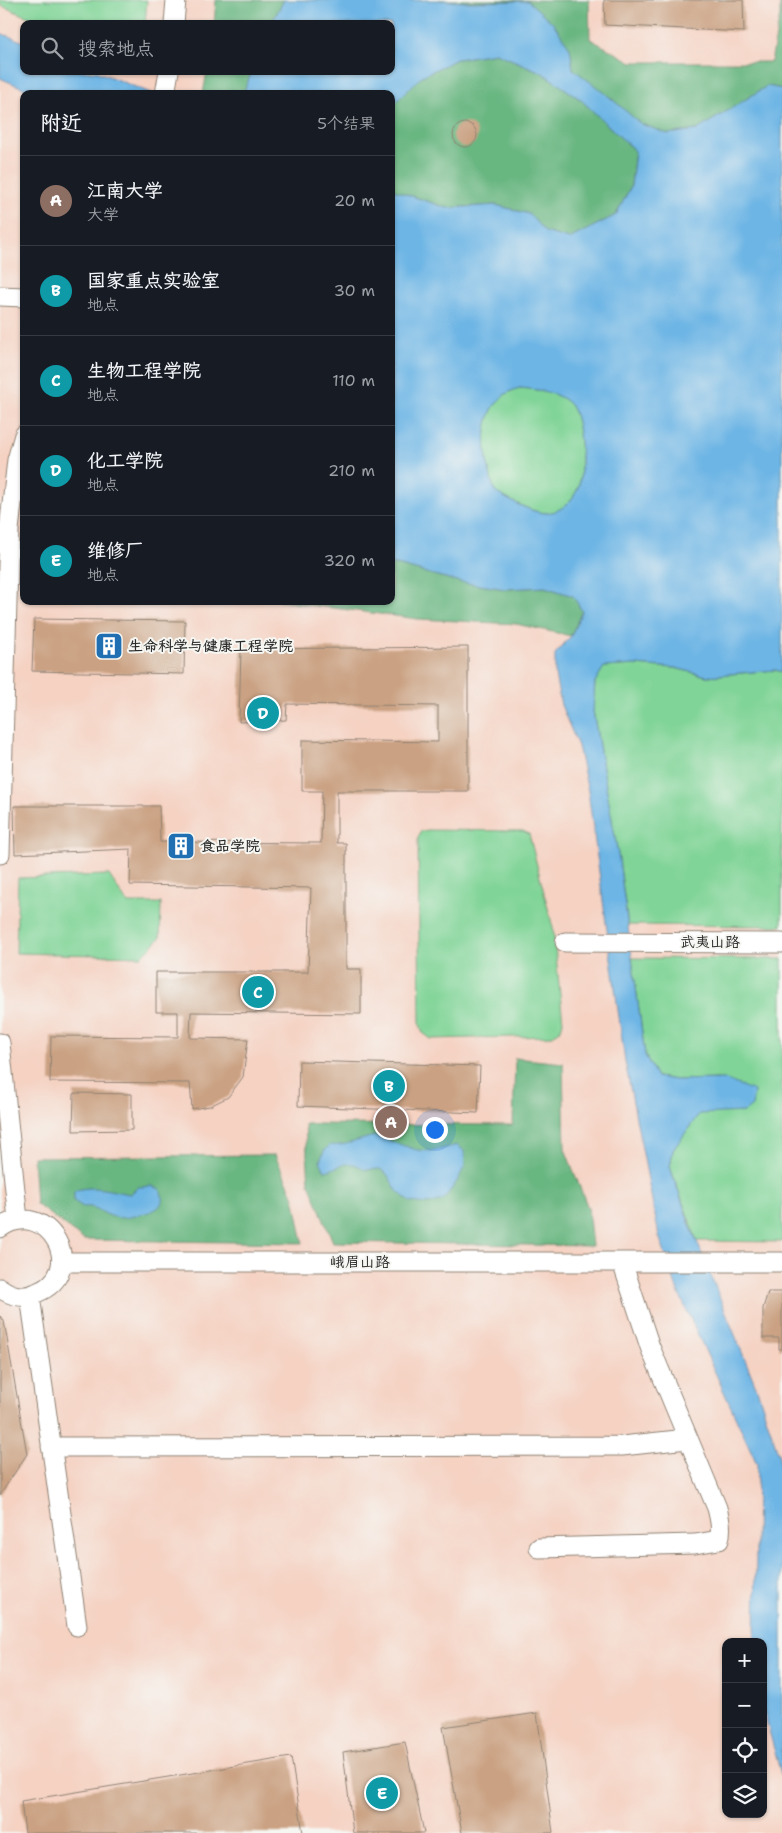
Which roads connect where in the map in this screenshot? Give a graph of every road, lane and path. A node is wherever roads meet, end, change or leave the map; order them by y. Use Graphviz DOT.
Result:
graph roads {
  1 [pos="176,0"];
  2 [pos="174,20"];
  3 [pos="0,296"];
  4 [pos="20,297"];
  5 [pos="20,448"];
  6 [pos="5,529"];
  7 [pos="0,854"];
  8 [pos="565,942"];
  9 [pos="782,943"];
  10 [pos="0,1043"];
  11 [pos="6,1164"];
  12 [pos="18,1220"];
  13 [pos="0,1228"];
  14 [pos="62,1262"];
  15 [pos="622,1262"];
  16 [pos="782,1262"];
  17 [pos="0,1288"];
  18 [pos="30,1296"];
  19 [pos="687,1439"];
  20 [pos="51,1447"];
  21 [pos="539,1548"];
  22 [pos="76,1626"];
  1 -- 2 [label="street"];
  3 -- 4 [label="street"];
  5 -- 6 [label="street"];
  6 -- 7 [label="street"];
  8 -- 9 [label="street, 武夷山路"];
  10 -- 11 [label="street"];
  11 -- 12 [label="street"];
  12 -- 13 [label="street"];
  12 -- 14 [label="street"];
  14 -- 15 [label="street, 峨眉山路"];
  14 -- 18 [label="street"];
  15 -- 16 [label="street, 峨眉山路"];
  15 -- 19 [label="street"];
  17 -- 18 [label="street"];
  18 -- 20 [label="street"];
  19 -- 20 [label="street"];
  19 -- 21 [label="street"];
  20 -- 22 [label="street"];
}
